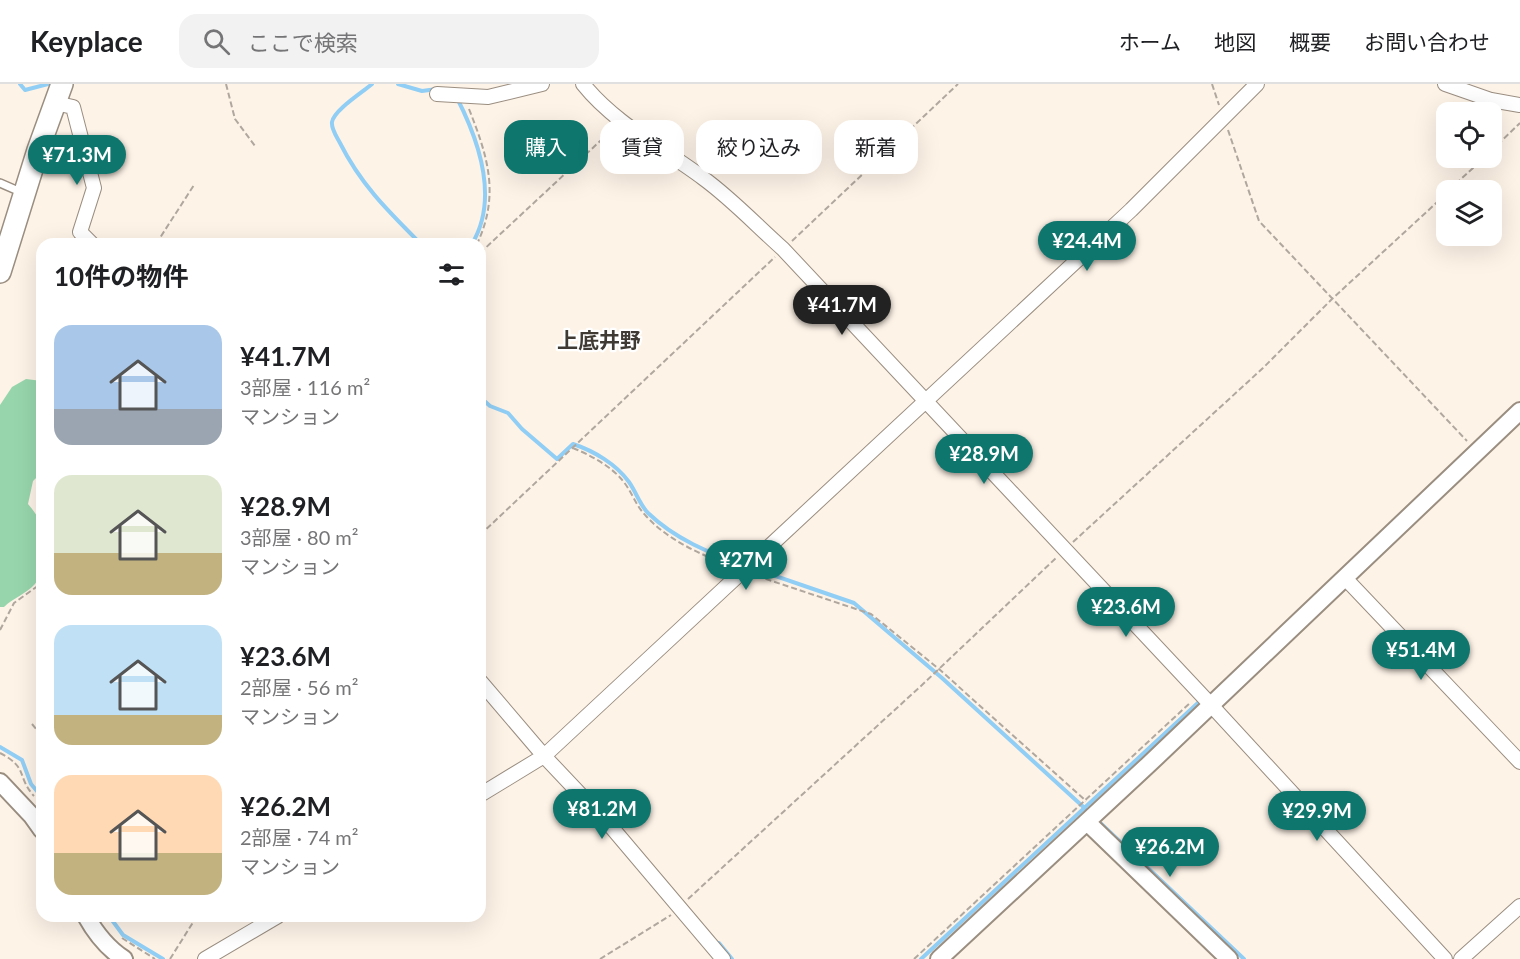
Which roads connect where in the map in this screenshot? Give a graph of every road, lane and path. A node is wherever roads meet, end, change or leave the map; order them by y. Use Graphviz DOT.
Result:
graph roads {
  1 [pos="226,84"];
  2 [pos="542,84"];
  3 [pos="583,84"];
  4 [pos="958,84"];
  5 [pos="1212,84"];
  6 [pos="1257,84"];
  7 [pos="1445,84"];
  8 [pos="59,93"];
  9 [pos="437,94"];
  10 [pos="464,96"];
  11 [pos="1520,105"];
  12 [pos="1224,119"];
  13 [pos="620,120"];
  14 [pos="1520,123"];
  15 [pos="1502,140"];
  16 [pos="600,141"];
  17 [pos="255,146"];
  18 [pos="684,164"];
  19 [pos="1473,168"];
  20 [pos="1460,180"];
  21 [pos="0,183"];
  22 [pos="194,185"];
  23 [pos="25,194"];
  24 [pos="1436,203"];
  25 [pos="86,238"];
  26 [pos="160,238"];
  27 [pos="480,238"];
  28 [pos="486,247"];
  29 [pos="783,249"];
  30 [pos="0,272"];
  31 [pos="1332,299"];
  32 [pos="926,401"];
  33 [pos="1520,411"];
  34 [pos="573,448"];
  35 [pos="1477,452"];
  36 [pos="486,529"];
  37 [pos="1064,550"];
  38 [pos="744,572"];
  39 [pos="1345,578"];
  40 [pos="36,587"];
  41 [pos="0,630"];
  42 [pos="939,669"];
  43 [pos="486,688"];
  44 [pos="1206,699"];
  45 [pos="32,724"];
  46 [pos="36,729"];
  47 [pos="0,753"];
  48 [pos="544,756"];
  49 [pos="1520,762"];
  50 [pos="0,782"];
  51 [pos="486,791"];
  52 [pos="35,796"];
  53 [pos="1086,801"];
  54 [pos="36,822"];
  55 [pos="1087,822"];
  56 [pos="1520,906"];
  57 [pos="679,907"];
  58 [pos="89,922"];
  59 [pos="193,922"];
  60 [pos="268,922"];
  61 [pos="116,934"];
  62 [pos="124,959"];
  63 [pos="155,959"];
  64 [pos="170,959"];
  65 [pos="205,959"];
  66 [pos="600,959"];
  67 [pos="723,959"];
  68 [pos="914,959"];
  69 [pos="939,959"];
  70 [pos="1229,959"];
  71 [pos="1445,959"];
  72 [pos="1461,959"];
  1 -- 17 [label="path"];
  2 -- 10 [label="street"];
  3 -- 13 [label="street"];
  4 -- 29 [label="path"];
  5 -- 12 [label="path"];
  6 -- 12 [label="street"];
  7 -- 11 [label="street"];
  8 -- 23 [label="main road"];
  8 -- 25 [label="street"];
  9 -- 10 [label="street"];
  10 -- 27 [label="path"];
  12 -- 31 [label="path"];
  12 -- 32 [label="street"];
  14 -- 15 [label="path"];
  16 -- 28 [label="path"];
  18 -- 29 [label="street"];
  19 -- 20 [label="path"];
  21 -- 23 [label="lane"];
  22 -- 26 [label="path"];
  23 -- 30 [label="main road"];
  24 -- 31 [label="path"];
  29 -- 32 [label="street"];
  29 -- 34 [label="path"];
  31 -- 35 [label="path"];
  31 -- 37 [label="path"];
  32 -- 37 [label="street"];
  32 -- 38 [label="street"];
  33 -- 35 [label="street"];
  34 -- 36 [label="path"];
  34 -- 38 [label="path"];
  35 -- 39 [label="street"];
  37 -- 42 [label="path"];
  37 -- 44 [label="street"];
  38 -- 42 [label="path"];
  38 -- 48 [label="street"];
  39 -- 44 [label="street"];
  39 -- 49 [label="street"];
  40 -- 41 [label="path"];
  42 -- 53 [label="path"];
  42 -- 57 [label="path"];
  43 -- 48 [label="street"];
  44 -- 53 [label="path"];
  44 -- 55 [label="street"];
  44 -- 71 [label="street"];
  45 -- 46 [label="path"];
  47 -- 52 [label="path"];
  48 -- 51 [label="street"];
  48 -- 57 [label="street"];
  50 -- 54 [label="street"];
  53 -- 68 [label="path"];
  55 -- 69 [label="street"];
  55 -- 70 [label="street"];
  56 -- 72 [label="street"];
  57 -- 66 [label="path"];
  57 -- 67 [label="street"];
  58 -- 62 [label="street"];
  59 -- 64 [label="path"];
  60 -- 65 [label="street"];
  61 -- 63 [label="path"];
}
